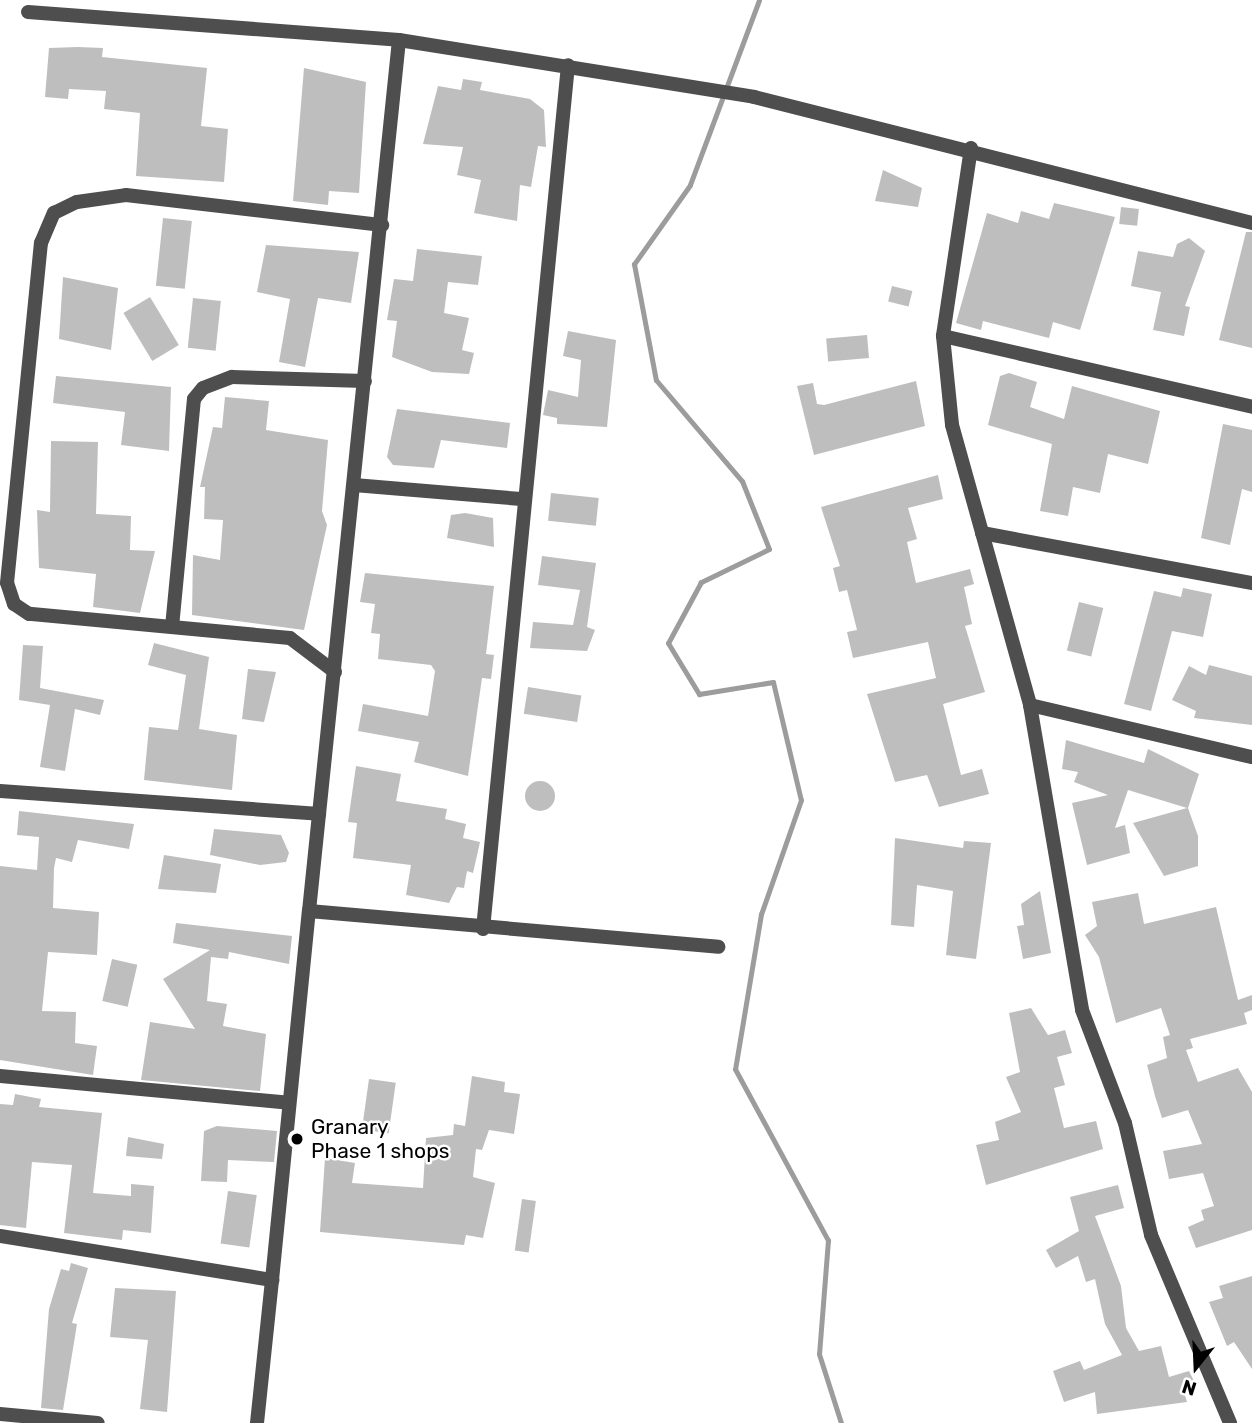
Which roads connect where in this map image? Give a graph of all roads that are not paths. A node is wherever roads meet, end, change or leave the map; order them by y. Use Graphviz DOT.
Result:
graph roads {
  1 [pos="28,12"];
  2 [pos="399,40"];
  3 [pos="568,65"];
  4 [pos="971,148"];
  5 [pos="1252,223"];
  6 [pos="382,225"];
  7 [pos="943,336"];
  8 [pos="365,381"];
  9 [pos="1252,407"];
  10 [pos="354,485"];
  11 [pos="521,499"];
  12 [pos="982,533"];
  13 [pos="1252,583"];
  14 [pos="172,627"];
  15 [pos="335,672"];
  16 [pos="1030,705"];
  17 [pos="1252,757"];
  18 [pos="0,792"];
  19 [pos="319,814"];
  20 [pos="309,911"];
  21 [pos="482,929"];
  22 [pos="718,947"];
  23 [pos="0,1076"];
  24 [pos="289,1103"];
  25 [pos="0,1236"];
  26 [pos="272,1280"];
  27 [pos="0,1414"];
  28 [pos="98,1423"];
  29 [pos="257,1423"];
  30 [pos="1230,1423"];
  1 -- 2 [label="street"];
  2 -- 3 [label="street"];
  2 -- 6 [label="street"];
  3 -- 4 [label="street"];
  3 -- 11 [label="street"];
  4 -- 5 [label="street"];
  4 -- 7 [label="street"];
  6 -- 8 [label="street"];
  6 -- 14 [label="street"];
  7 -- 9 [label="street"];
  7 -- 12 [label="street"];
  8 -- 10 [label="street"];
  8 -- 14 [label="street"];
  10 -- 11 [label="street"];
  10 -- 15 [label="street"];
  11 -- 21 [label="street"];
  12 -- 13 [label="street"];
  12 -- 16 [label="street"];
  14 -- 15 [label="street"];
  15 -- 19 [label="street"];
  16 -- 17 [label="street"];
  16 -- 30 [label="street"];
  18 -- 19 [label="street"];
  19 -- 20 [label="street"];
  20 -- 21 [label="street"];
  20 -- 24 [label="street"];
  21 -- 22 [label="street"];
  23 -- 24 [label="street"];
  24 -- 26 [label="street"];
  25 -- 26 [label="street"];
  26 -- 29 [label="street"];
  27 -- 28 [label="street"];
}
